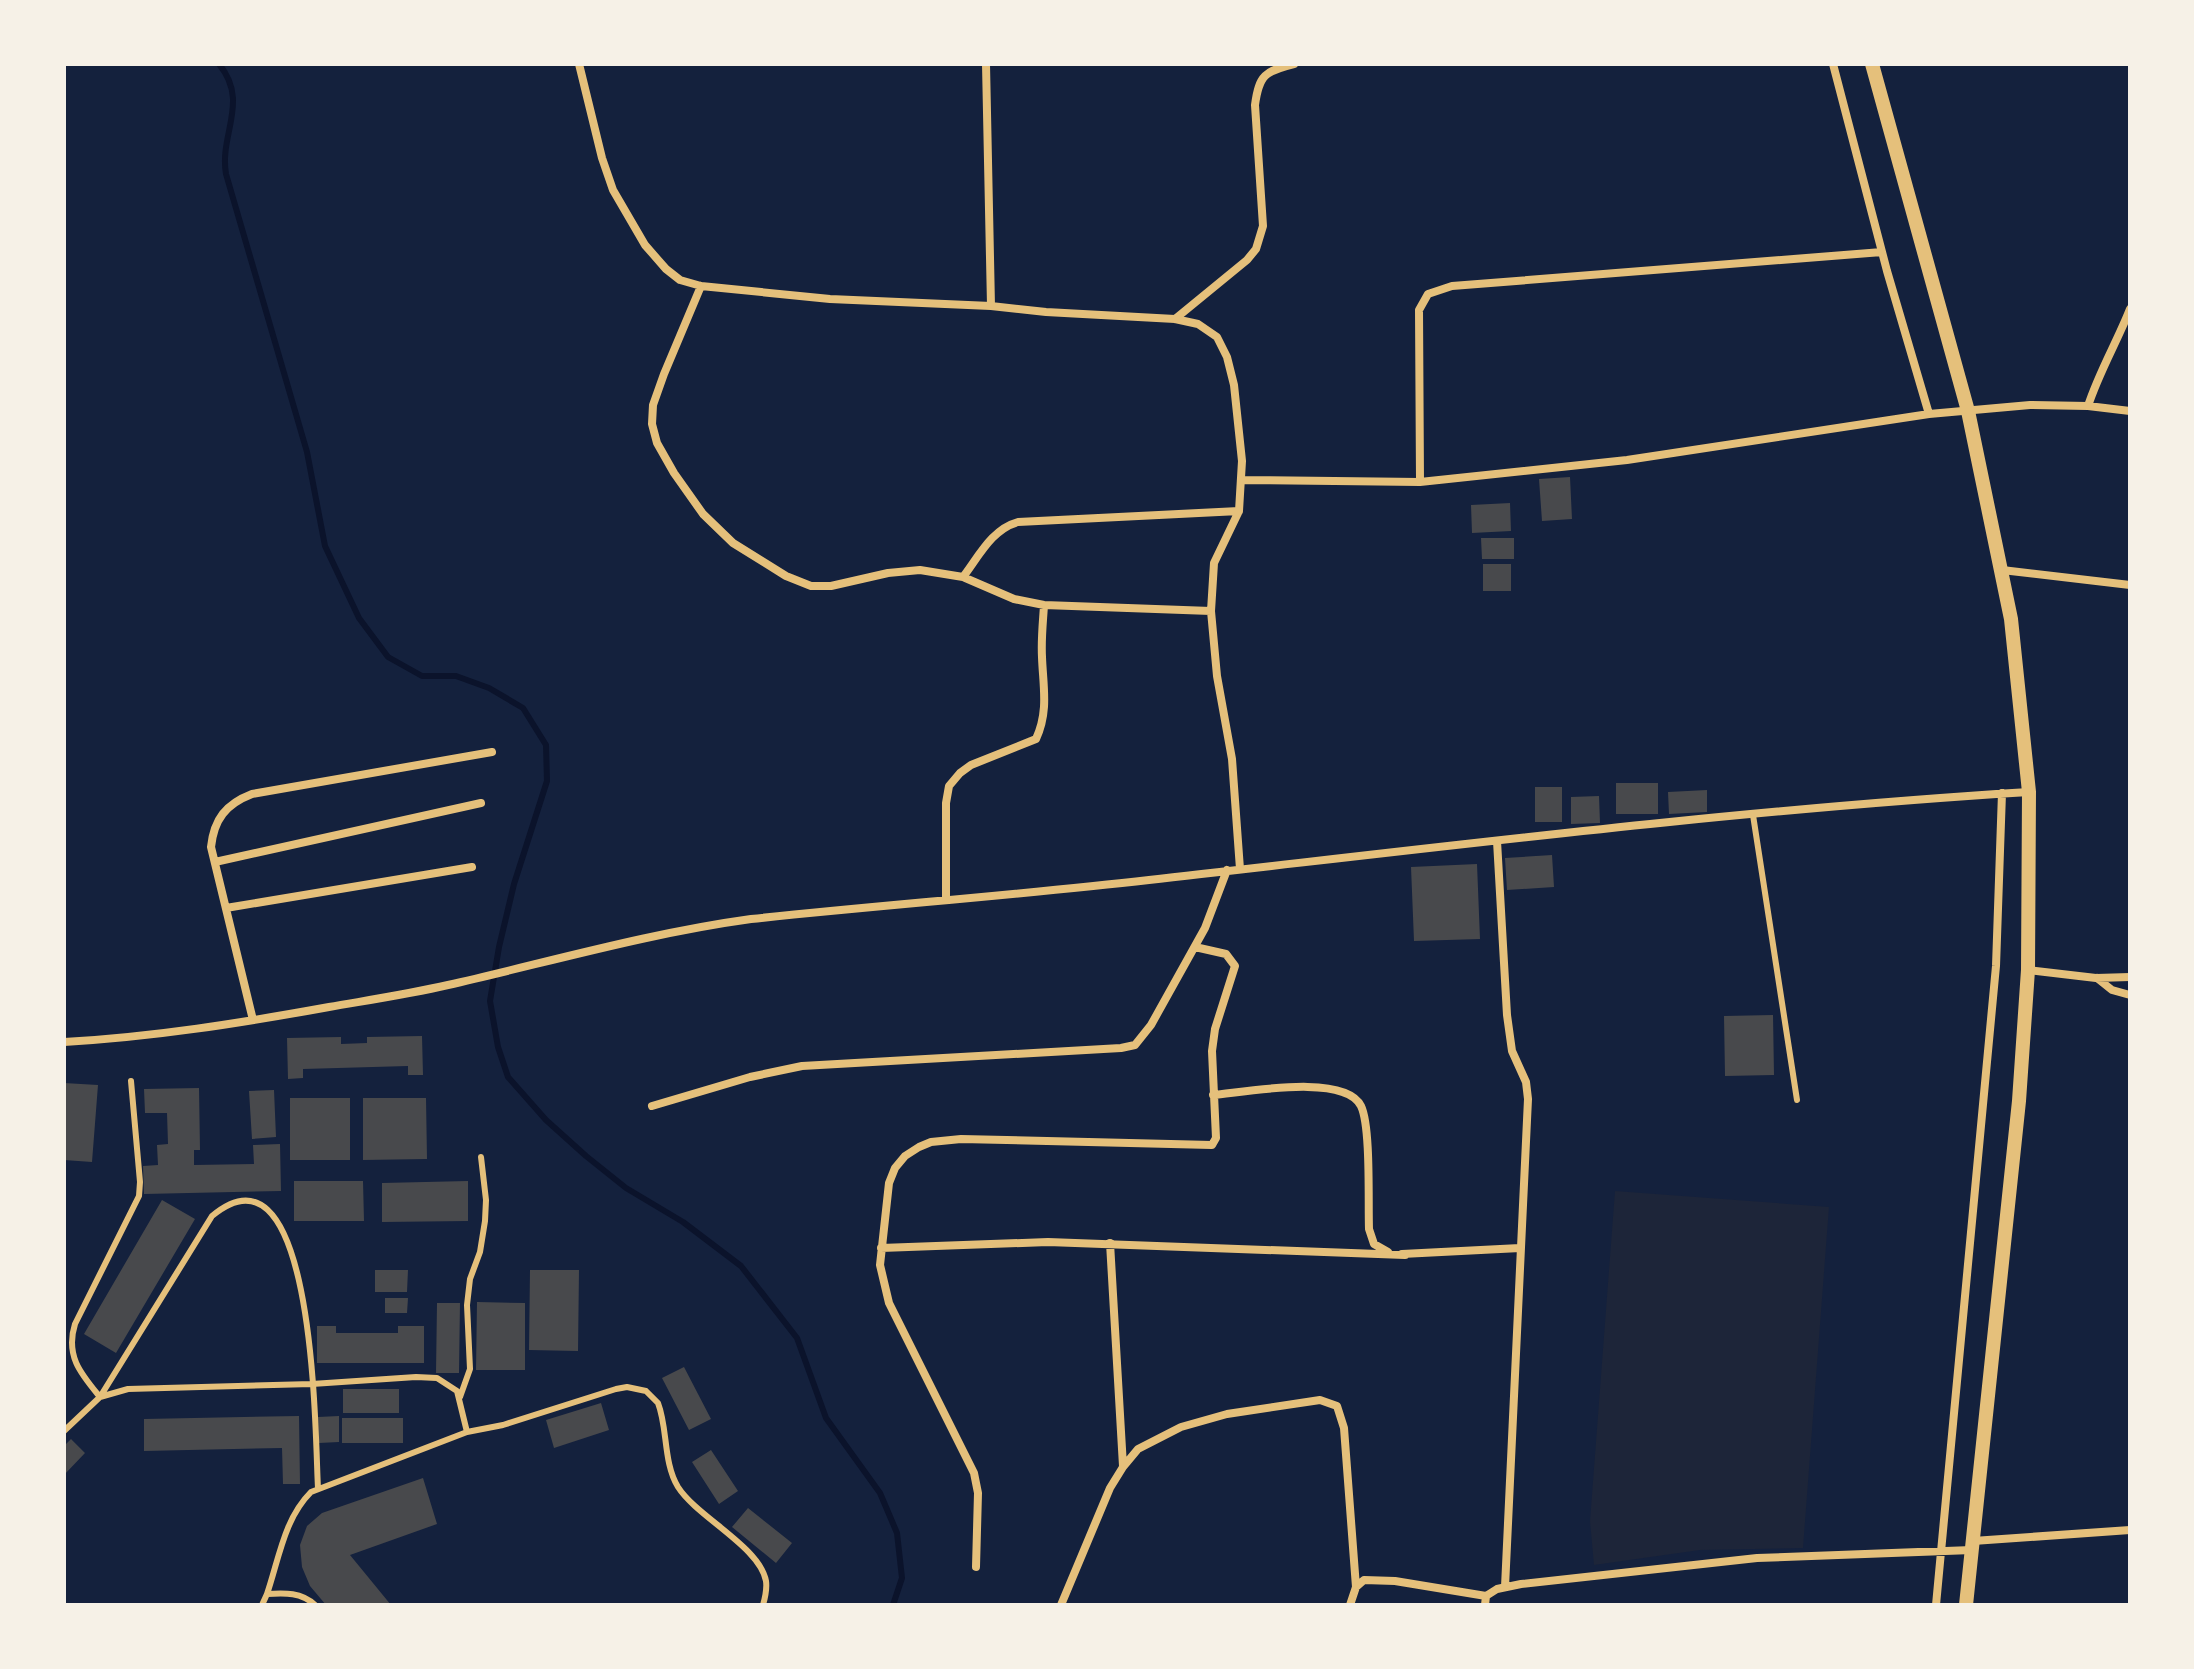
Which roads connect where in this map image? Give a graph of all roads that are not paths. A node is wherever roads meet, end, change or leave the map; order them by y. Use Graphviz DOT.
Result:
graph roads {
  1 [pos="579,64"];
  2 [pos="986,64"];
  3 [pos="1294,64"];
  4 [pos="1833,64"];
  5 [pos="1872,64"];
  6 [pos="1882,252"];
  7 [pos="701,286"];
  8 [pos="991,306"];
  9 [pos="2130,309"];
  10 [pos="1175,319"];
  11 [pos="2088,406"];
  12 [pos="1968,411"];
  13 [pos="2130,411"];
  14 [pos="1929,414"];
  15 [pos="1241,480"];
  16 [pos="1420,482"];
  17 [pos="1239,511"];
  18 [pos="2002,570"];
  19 [pos="963,577"];
  20 [pos="2130,585"];
  21 [pos="1044,605"];
  22 [pos="1211,611"];
  23 [pos="492,752"];
  24 [pos="2029,792"];
  25 [pos="2002,793"];
  26 [pos="481,803"];
  27 [pos="1753,815"];
  28 [pos="1497,841"];
  29 [pos="215,862"];
  30 [pos="472,867"];
  31 [pos="1240,869"];
  32 [pos="1227,870"];
  33 [pos="946,900"];
  34 [pos="226,908"];
  35 [pos="1195,947"];
  36 [pos="2028,970"];
  37 [pos="2130,977"];
  38 [pos="2096,978"];
  39 [pos="2130,995"];
  40 [pos="253,1020"];
  41 [pos="64,1042"];
  42 [pos="131,1081"];
  43 [pos="1213,1095"];
  44 [pos="1797,1100"];
  45 [pos="652,1106"];
  46 [pos="481,1157"];
  47 [pos="1110,1243"];
  48 [pos="881,1248"];
  49 [pos="1520,1248"];
  50 [pos="1405,1255"];
  51 [pos="312,1384"];
  52 [pos="100,1397"];
  53 [pos="460,1397"];
  54 [pos="64,1431"];
  55 [pos="467,1432"];
  56 [pos="1123,1467"];
  57 [pos="318,1488"];
  58 [pos="2130,1530"];
  59 [pos="1973,1545"];
  60 [pos="1941,1552"];
  61 [pos="976,1567"];
  62 [pos="1356,1587"];
  63 [pos="1505,1587"];
  64 [pos="267,1594"];
  65 [pos="1486,1600"];
  66 [pos="262,1605"];
  67 [pos="315,1605"];
  68 [pos="763,1605"];
  69 [pos="1061,1605"];
  70 [pos="1350,1605"];
  71 [pos="1936,1605"];
  72 [pos="1966,1605"];
  1 -- 7 [label="street"];
  2 -- 8 [label="street"];
  3 -- 10 [label="street"];
  4 -- 6 [label="street"];
  5 -- 12 [label="street"];
  6 -- 14 [label="street"];
  6 -- 16 [label="street"];
  7 -- 8 [label="street"];
  7 -- 19 [label="street"];
  8 -- 10 [label="street"];
  9 -- 11 [label="street"];
  10 -- 15 [label="street"];
  11 -- 12 [label="street"];
  11 -- 13 [label="street"];
  12 -- 14 [label="street"];
  12 -- 18 [label="street"];
  14 -- 16 [label="street"];
  15 -- 16 [label="street"];
  15 -- 17 [label="street"];
  17 -- 19 [label="street"];
  17 -- 22 [label="street"];
  18 -- 20 [label="street"];
  18 -- 24 [label="street"];
  19 -- 21 [label="street"];
  21 -- 22 [label="street"];
  21 -- 33 [label="street"];
  22 -- 31 [label="street"];
  23 -- 29 [label="street"];
  24 -- 25 [label="street"];
  24 -- 36 [label="street"];
  25 -- 27 [label="street"];
  25 -- 60 [label="street"];
  26 -- 29 [label="street"];
  27 -- 28 [label="street"];
  27 -- 44 [label="lane"];
  28 -- 31 [label="street"];
  28 -- 49 [label="street"];
  29 -- 34 [label="street"];
  30 -- 34 [label="street"];
  31 -- 32 [label="street"];
  32 -- 33 [label="street"];
  32 -- 35 [label="street"];
  33 -- 40 [label="street"];
  34 -- 40 [label="street"];
  35 -- 43 [label="street"];
  35 -- 45 [label="street"];
  36 -- 38 [label="street"];
  36 -- 59 [label="street"];
  37 -- 38 [label="street"];
  38 -- 39 [label="street"];
  40 -- 41 [label="street"];
  42 -- 52 [label="lane"];
  43 -- 48 [label="street"];
  43 -- 50 [label="street"];
  46 -- 53 [label="lane"];
  47 -- 48 [label="street"];
  47 -- 50 [label="street"];
  47 -- 56 [label="street"];
  48 -- 61 [label="street"];
  49 -- 50 [label="street"];
  49 -- 63 [label="street"];
  51 -- 52 [label="lane"];
  51 -- 52 [label="lane"];
  51 -- 53 [label="lane"];
  51 -- 57 [label="lane"];
  52 -- 54 [label="lane"];
  53 -- 55 [label="lane"];
  55 -- 57 [label="lane"];
  55 -- 68 [label="lane"];
  56 -- 62 [label="street"];
  56 -- 69 [label="street"];
  57 -- 64 [label="lane"];
  58 -- 59 [label="street"];
  59 -- 60 [label="street"];
  59 -- 72 [label="street"];
  60 -- 63 [label="street"];
  60 -- 71 [label="street"];
  62 -- 65 [label="street"];
  62 -- 70 [label="street"];
  63 -- 65 [label="street"];
  64 -- 66 [label="lane"];
  64 -- 67 [label="lane"];
}
